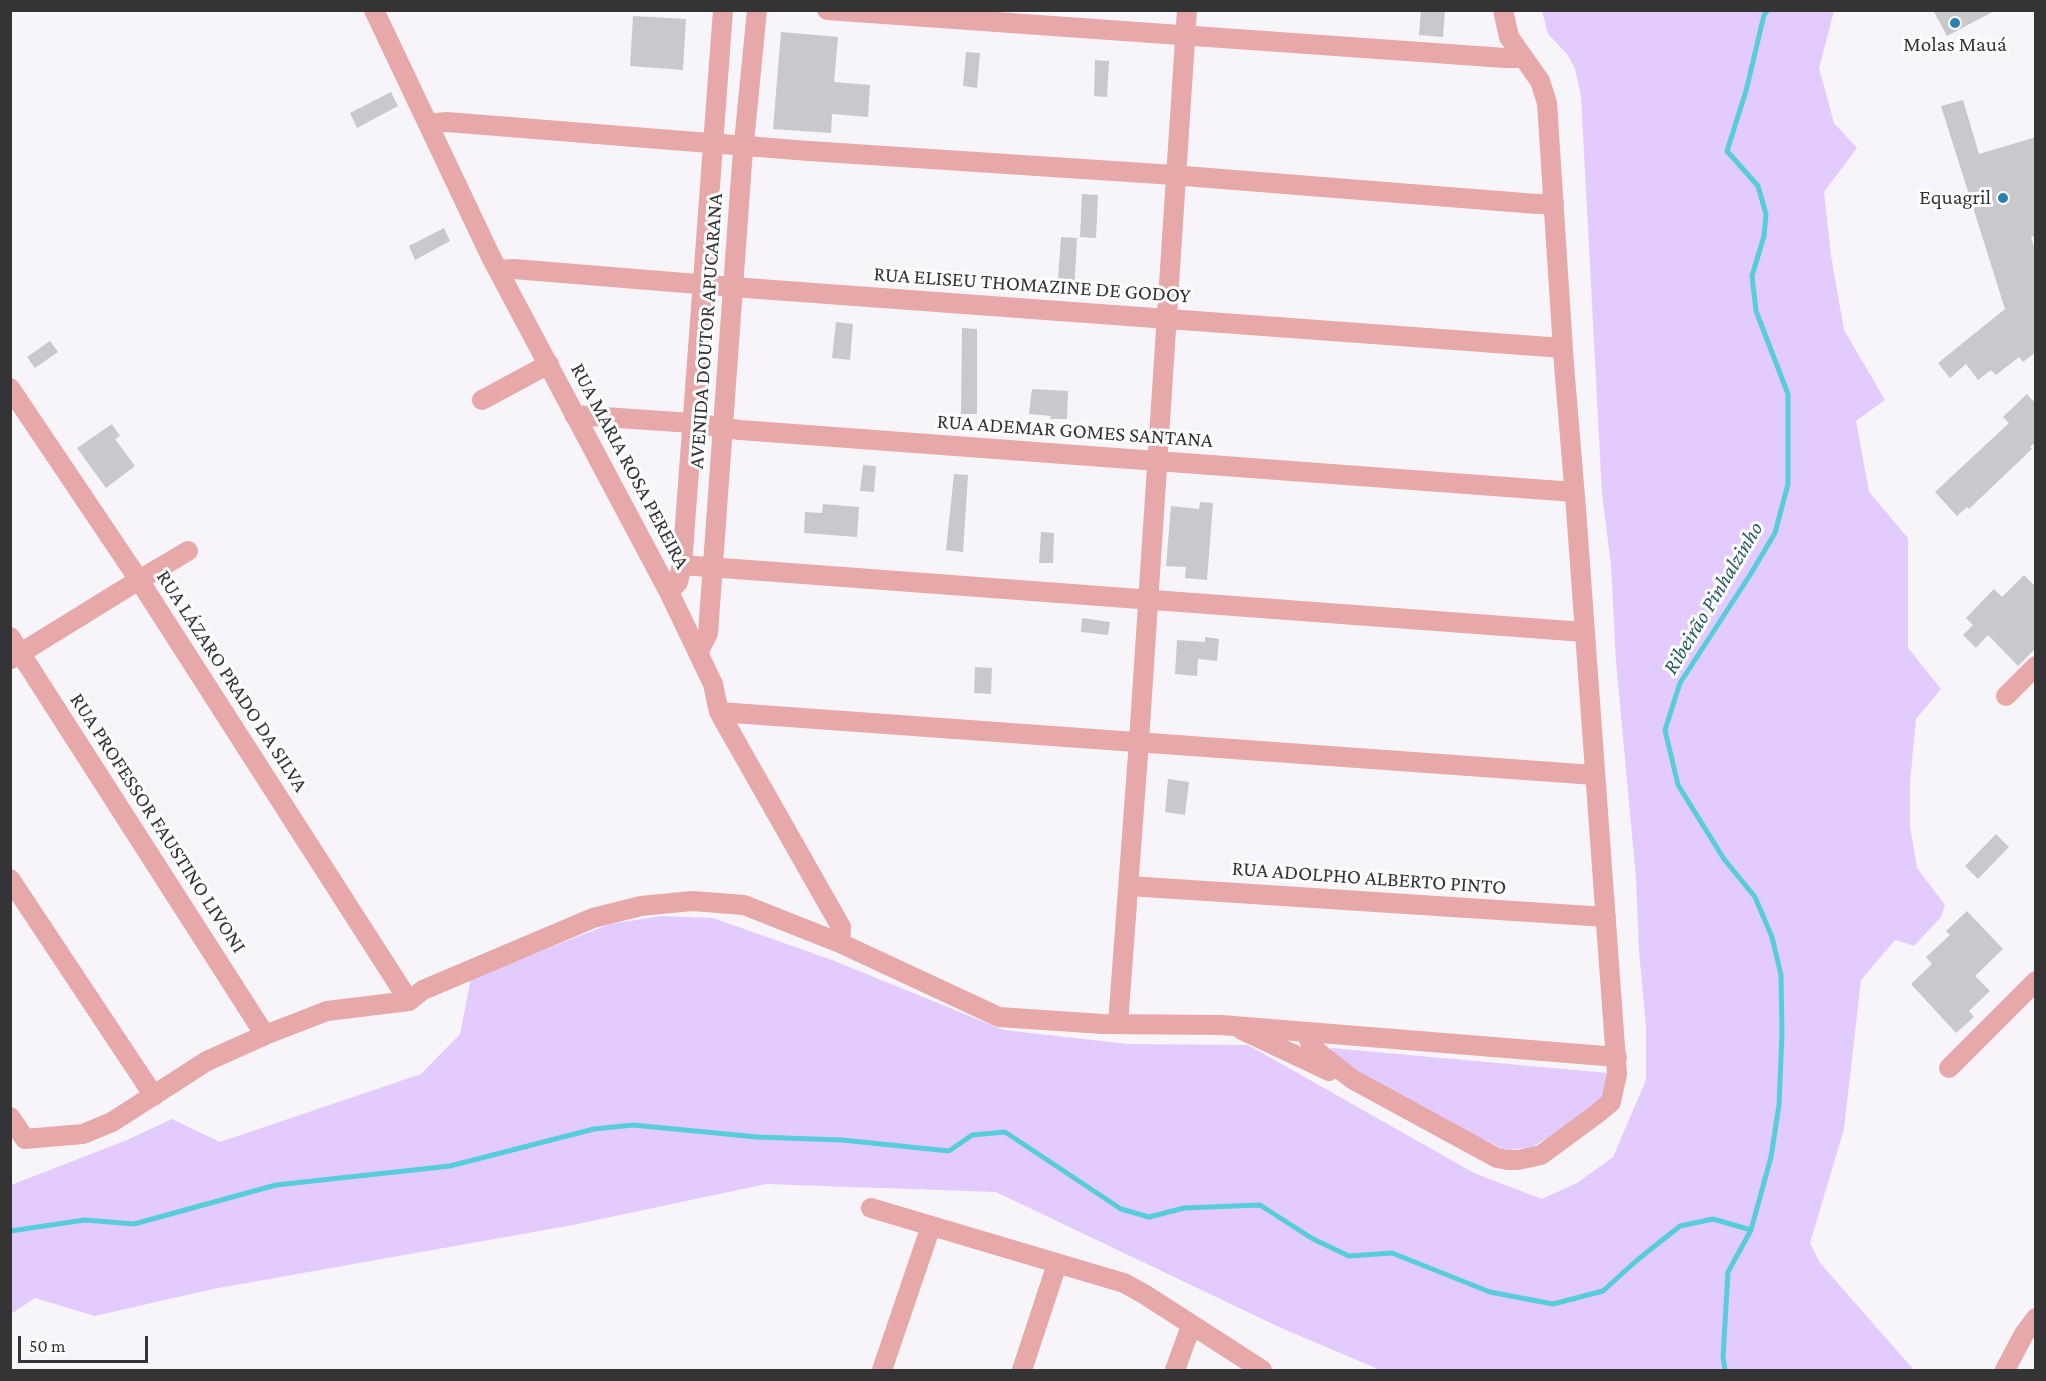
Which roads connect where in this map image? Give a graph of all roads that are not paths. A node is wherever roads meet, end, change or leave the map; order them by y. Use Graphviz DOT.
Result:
graph roads {
  1 [pos="374,10"];
  2 [pos="723,10"];
  3 [pos="757,10"];
  4 [pos="827,10"];
  5 [pos="1187,10"];
  6 [pos="1503,10"];
  7 [pos="1185,35"];
  8 [pos="1523,58"];
  9 [pos="428,124"];
  10 [pos="713,143"];
  11 [pos="744,145"];
  12 [pos="1176,176"];
  13 [pos="1554,204"];
  14 [pos="498,270"];
  15 [pos="702,285"];
  16 [pos="733,287"];
  17 [pos="1166,319"];
  18 [pos="1563,348"];
  19 [pos="549,364"];
  20 [pos="10,388"];
  21 [pos="482,400"];
  22 [pos="574,415"];
  23 [pos="692,423"];
  24 [pos="722,428"];
  25 [pos="1157,461"];
  26 [pos="1574,492"];
  27 [pos="188,551"];
  28 [pos="682,565"];
  29 [pos="712,568"];
  30 [pos="139,580"];
  31 [pos="669,592"];
  32 [pos="1148,600"];
  33 [pos="1584,632"];
  34 [pos="14,650"];
  35 [pos="698,653"];
  36 [pos="2036,666"];
  37 [pos="2006,696"];
  38 [pos="719,712"];
  39 [pos="1139,741"];
  40 [pos="1594,775"];
  41 [pos="10,879"];
  42 [pos="1129,886"];
  43 [pos="1606,918"];
  44 [pos="840,943"];
  45 [pos="2036,981"];
  46 [pos="410,1001"];
  47 [pos="1118,1024"];
  48 [pos="1235,1026"];
  49 [pos="1319,1033"];
  50 [pos="265,1035"];
  51 [pos="1617,1057"];
  52 [pos="1949,1068"];
  53 [pos="1352,1079"];
  54 [pos="154,1096"];
  55 [pos="10,1117"];
  56 [pos="871,1208"];
  57 [pos="931,1226"];
  58 [pos="1057,1264"];
  59 [pos="2036,1318"];
  60 [pos="1191,1326"];
  61 [pos="882,1371"];
  62 [pos="1022,1371"];
  63 [pos="1175,1371"];
  64 [pos="1262,1371"];
  65 [pos="2005,1371"];
  1 -- 9 [label="street, RUA MARIA ROSA PEREIRA"];
  2 -- 10 [label="street, AVENIDA DOUTOR APUCARANA"];
  3 -- 11 [label="street, AVENIDA DOUTOR APUCARANA"];
  4 -- 7 [label="street"];
  5 -- 7 [label="street"];
  6 -- 8 [label="street"];
  7 -- 8 [label="street"];
  7 -- 12 [label="street"];
  8 -- 13 [label="street"];
  9 -- 10 [label="street"];
  9 -- 14 [label="street, RUA MARIA ROSA PEREIRA"];
  10 -- 11 [label="street"];
  10 -- 15 [label="street, AVENIDA DOUTOR APUCARANA"];
  11 -- 12 [label="street"];
  11 -- 16 [label="street, AVENIDA DOUTOR APUCARANA"];
  12 -- 13 [label="street"];
  12 -- 17 [label="street"];
  13 -- 18 [label="street"];
  14 -- 15 [label="street, RUA ELISEU THOMAZINE DE GODOY"];
  14 -- 19 [label="street, RUA MARIA ROSA PEREIRA"];
  15 -- 16 [label="street, RUA ELISEU THOMAZINE DE GODOY"];
  15 -- 23 [label="street, AVENIDA DOUTOR APUCARANA"];
  16 -- 17 [label="street, RUA ELISEU THOMAZINE DE GODOY"];
  16 -- 24 [label="street, AVENIDA DOUTOR APUCARANA"];
  17 -- 18 [label="street, RUA ELISEU THOMAZINE DE GODOY"];
  17 -- 25 [label="street"];
  18 -- 26 [label="street"];
  19 -- 21 [label="street"];
  19 -- 22 [label="street, RUA MARIA ROSA PEREIRA"];
  20 -- 30 [label="street, RUA LÁZARO PRADO DA SILVA"];
  22 -- 23 [label="street, RUA ADEMAR GOMES SANTANA"];
  22 -- 31 [label="street, RUA MARIA ROSA PEREIRA"];
  23 -- 24 [label="street, RUA ADEMAR GOMES SANTANA"];
  23 -- 28 [label="street, AVENIDA DOUTOR APUCARANA"];
  24 -- 25 [label="street, RUA ADEMAR GOMES SANTANA"];
  24 -- 29 [label="street, AVENIDA DOUTOR APUCARANA"];
  25 -- 26 [label="street, RUA ADEMAR GOMES SANTANA"];
  25 -- 32 [label="street"];
  26 -- 33 [label="street"];
  27 -- 30 [label="street"];
  28 -- 29 [label="street"];
  28 -- 31 [label="street, AVENIDA DOUTOR APUCARANA"];
  29 -- 32 [label="street"];
  29 -- 35 [label="street, AVENIDA DOUTOR APUCARANA"];
  30 -- 34 [label="street"];
  30 -- 46 [label="street, RUA LÁZARO PRADO DA SILVA"];
  31 -- 35 [label="street, RUA MARIA ROSA PEREIRA"];
  32 -- 33 [label="street"];
  32 -- 39 [label="street"];
  33 -- 40 [label="street"];
  34 -- 50 [label="street, RUA PROFESSOR FAUSTINO LIVONI"];
  35 -- 38 [label="street, RUA MARIA ROSA PEREIRA"];
  36 -- 37 [label="street"];
  38 -- 39 [label="street"];
  38 -- 44 [label="street, RUA MARIA ROSA PEREIRA"];
  39 -- 40 [label="street"];
  39 -- 42 [label="street"];
  40 -- 43 [label="street"];
  41 -- 54 [label="street"];
  42 -- 43 [label="street, RUA ADOLPHO ALBERTO PINTO"];
  42 -- 47 [label="street"];
  43 -- 51 [label="street"];
  44 -- 46 [label="street"];
  44 -- 47 [label="street"];
  45 -- 52 [label="street"];
  46 -- 50 [label="street"];
  47 -- 48 [label="street"];
  48 -- 49 [label="street"];
  48 -- 53 [label="street"];
  49 -- 51 [label="street"];
  49 -- 53 [label="street"];
  50 -- 54 [label="street"];
  51 -- 53 [label="street"];
  54 -- 55 [label="street"];
  56 -- 57 [label="street"];
  57 -- 58 [label="street"];
  57 -- 61 [label="street"];
  58 -- 60 [label="street"];
  58 -- 62 [label="street"];
  59 -- 65 [label="street"];
  60 -- 63 [label="street"];
  60 -- 64 [label="street"];
}
